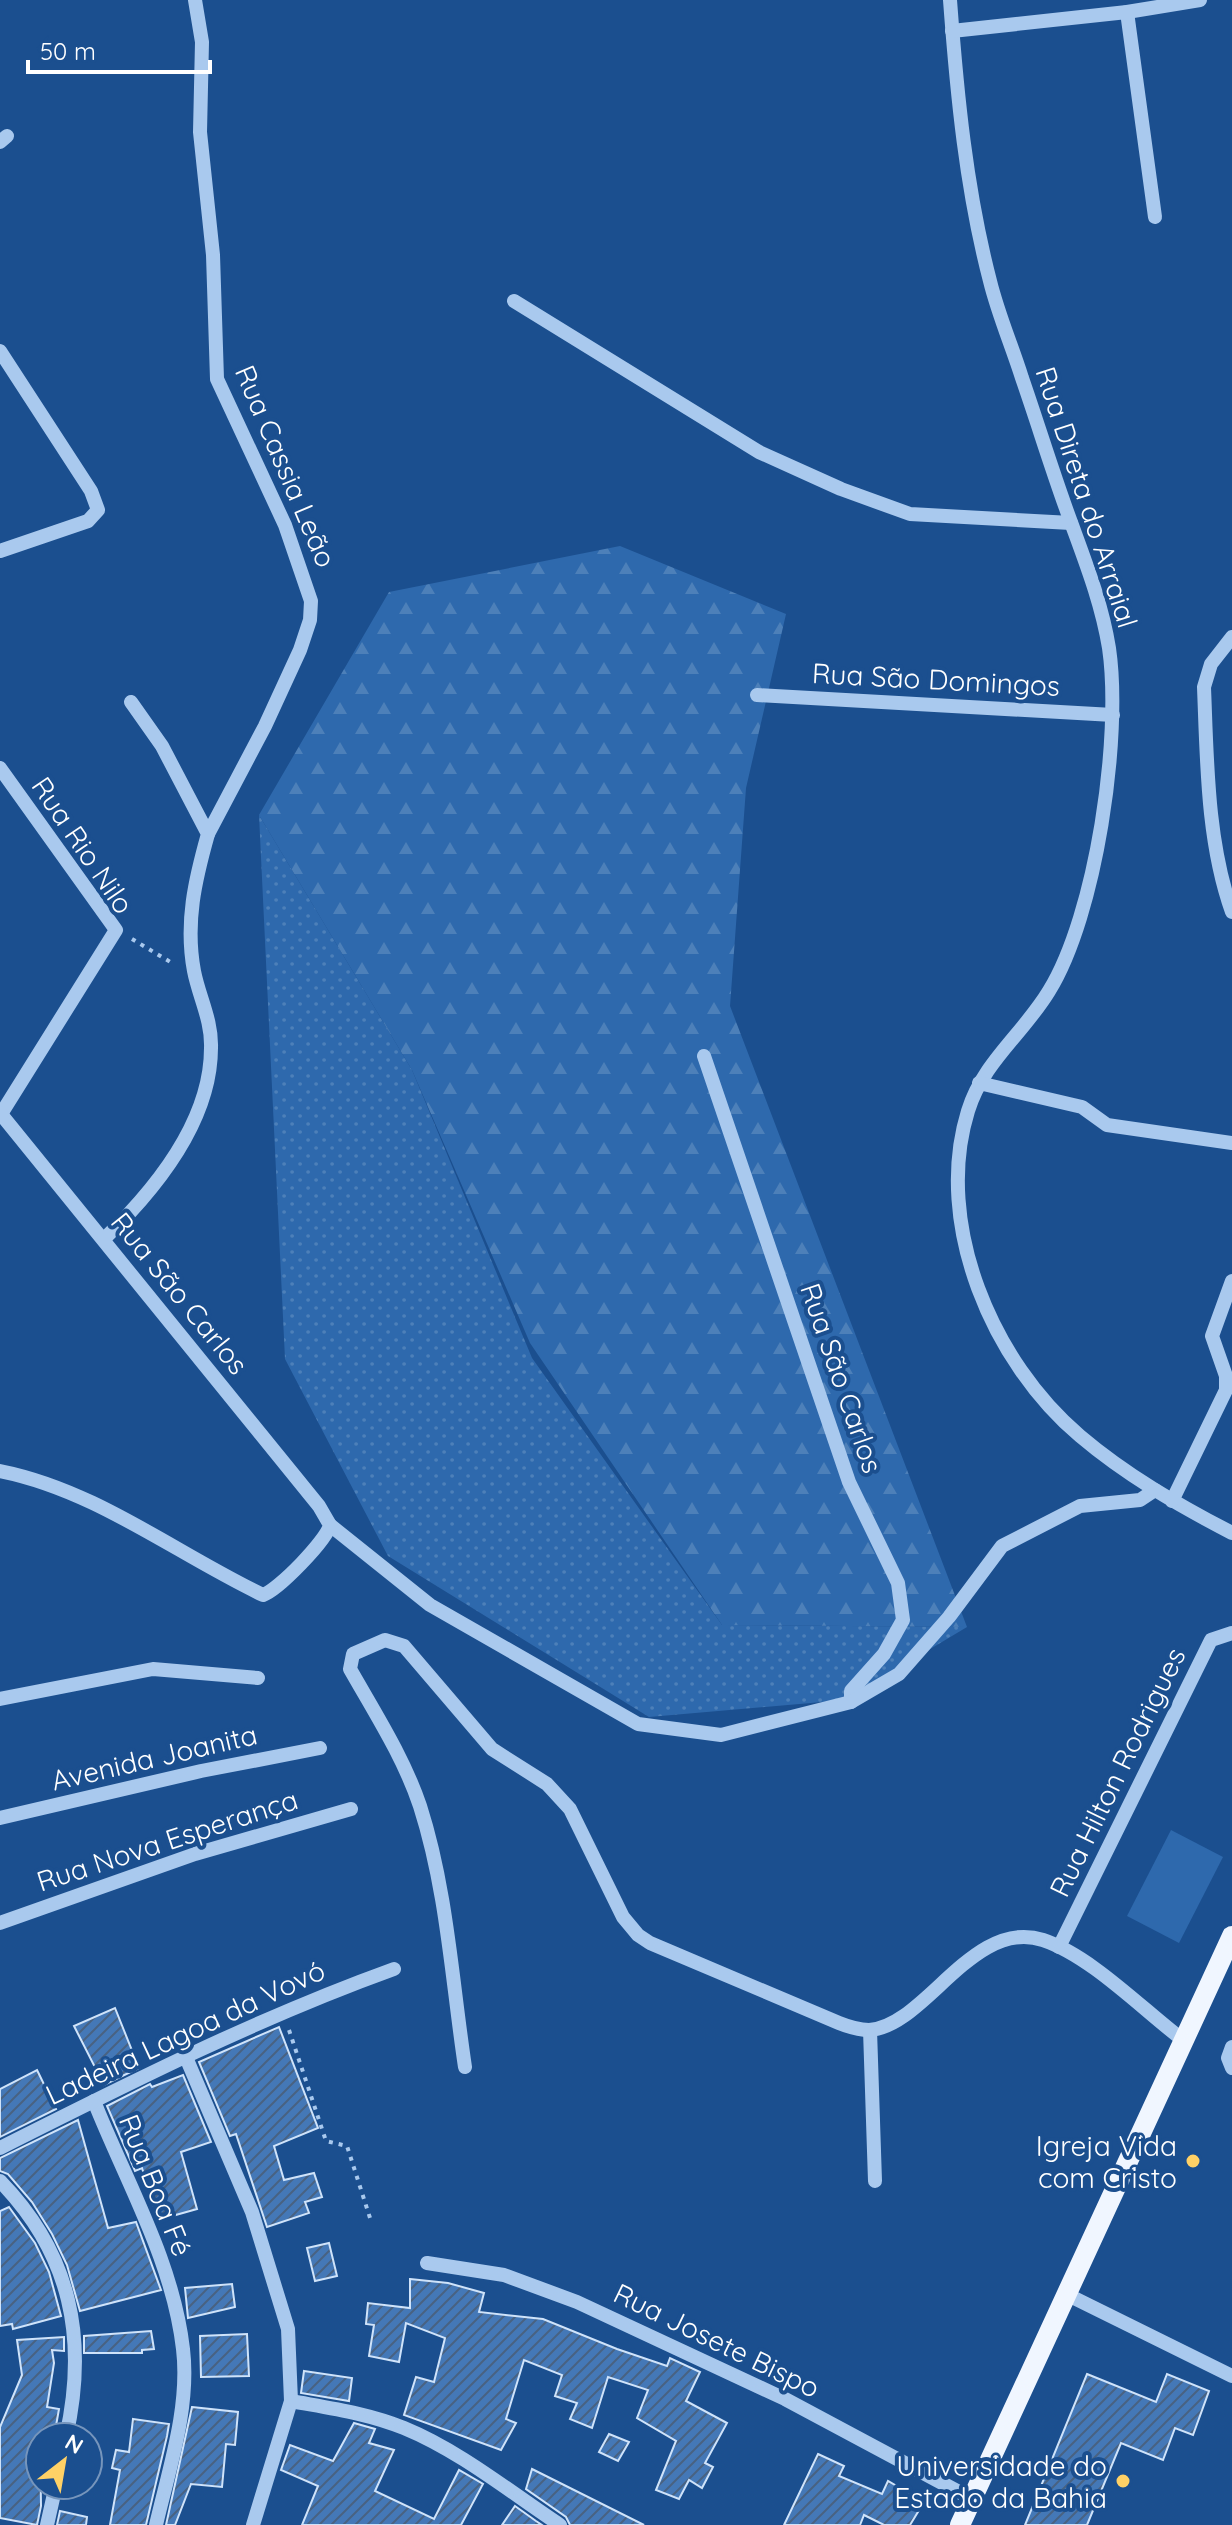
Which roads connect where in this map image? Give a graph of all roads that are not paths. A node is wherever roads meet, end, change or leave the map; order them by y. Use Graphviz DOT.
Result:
graph roads {
  1 [pos="195,0"];
  2 [pos="950,0"];
  3 [pos="1200,0"];
  4 [pos="1135,8"];
  5 [pos="952,31"];
  6 [pos="1155,217"];
  7 [pos="514,301"];
  8 [pos="0,351"];
  9 [pos="1071,523"];
  10 [pos="0,551"];
  11 [pos="1232,637"];
  12 [pos="757,695"];
  13 [pos="131,702"];
  14 [pos="1113,715"];
  15 [pos="0,768"];
  16 [pos="4,786"];
  17 [pos="208,834"];
  18 [pos="1232,912"];
  19 [pos="704,1056"];
  20 [pos="979,1083"];
  21 [pos="0,1114"];
  22 [pos="1232,1143"];
  23 [pos="104,1239"];
  24 [pos="1232,1281"];
  25 [pos="0,1471"];
  26 [pos="1155,1490"];
  27 [pos="1172,1501"];
  28 [pos="330,1525"];
  29 [pos="1232,1533"];
  30 [pos="1232,1633"];
  31 [pos="258,1678"];
  32 [pos="0,1699"];
  33 [pos="851,1702"];
  34 [pos="320,1748"];
  35 [pos="351,1809"];
  36 [pos="0,1818"];
  37 [pos="0,1923"];
  38 [pos="1232,1936"];
  39 [pos="1059,1947"];
  40 [pos="394,1969"];
  41 [pos="870,2030"];
  42 [pos="1183,2040"];
  43 [pos="1232,2047"];
  44 [pos="185,2055"];
  45 [pos="465,2067"];
  46 [pos="1232,2068"];
  47 [pos="94,2101"];
  48 [pos="0,2148"];
  49 [pos="0,2181"];
  50 [pos="875,2181"];
  51 [pos="427,2263"];
  52 [pos="1068,2295"];
  53 [pos="1232,2376"];
  54 [pos="291,2401"];
  55 [pos="70,2421"];
  56 [pos="972,2499"];
  57 [pos="52,2501"];
  58 [pos="47,2525"];
  59 [pos="156,2525"];
  60 [pos="253,2525"];
  61 [pos="560,2525"];
  62 [pos="960,2525"];
  1 -- 17 [label="street, Rua Cassia Leão"];
  2 -- 5 [label="street, Rua Direta do Arraial"];
  3 -- 4 [label="street"];
  4 -- 5 [label="street"];
  4 -- 6 [label="street"];
  5 -- 9 [label="street, Rua Direta do Arraial"];
  7 -- 9 [label="street"];
  8 -- 10 [label="street"];
  9 -- 14 [label="street, Rua Direta do Arraial"];
  11 -- 18 [label="street"];
  12 -- 14 [label="street, Rua São Domingos"];
  13 -- 17 [label="street"];
  14 -- 20 [label="street, Rua Direta do Arraial"];
  15 -- 16 [label="street, Rua Rio Nilo"];
  16 -- 21 [label="street, Rua Rio Nilo"];
  17 -- 23 [label="street, Rua Cassia Leão"];
  19 -- 33 [label="street, Rua São Carlos"];
  20 -- 22 [label="street"];
  20 -- 26 [label="street, Rua Direta do Arraial"];
  21 -- 23 [label="street, Rua São Carlos"];
  23 -- 28 [label="street, Rua São Carlos"];
  24 -- 27 [label="street"];
  25 -- 28 [label="street"];
  26 -- 27 [label="street, Rua Direta do Arraial"];
  26 -- 33 [label="street"];
  27 -- 29 [label="street, Rua Direta do Arraial"];
  28 -- 33 [label="street"];
  30 -- 39 [label="street, Rua Hilton Rodrigues"];
  31 -- 32 [label="street"];
  34 -- 36 [label="street, Avenida Joanita"];
  35 -- 37 [label="street, Rua Nova Esperança"];
  38 -- 42 [label="main road"];
  39 -- 41 [label="street"];
  39 -- 42 [label="street"];
  40 -- 44 [label="street, Ladeira Lagoa da Vovó"];
  41 -- 45 [label="street"];
  41 -- 50 [label="street"];
  42 -- 52 [label="main road"];
  43 -- 46 [label="street"];
  44 -- 47 [label="street, Ladeira Lagoa da Vovó"];
  44 -- 54 [label="street"];
  47 -- 48 [label="street, Ladeira Lagoa da Vovó"];
  47 -- 59 [label="street, Rua Boa Fé"];
  49 -- 55 [label="street"];
  51 -- 56 [label="street, Rua Josete Bispo"];
  52 -- 53 [label="street"];
  52 -- 56 [label="main road"];
  54 -- 60 [label="street"];
  54 -- 61 [label="street"];
  56 -- 62 [label="main road"];
  57 -- 58 [label="street"];
}
